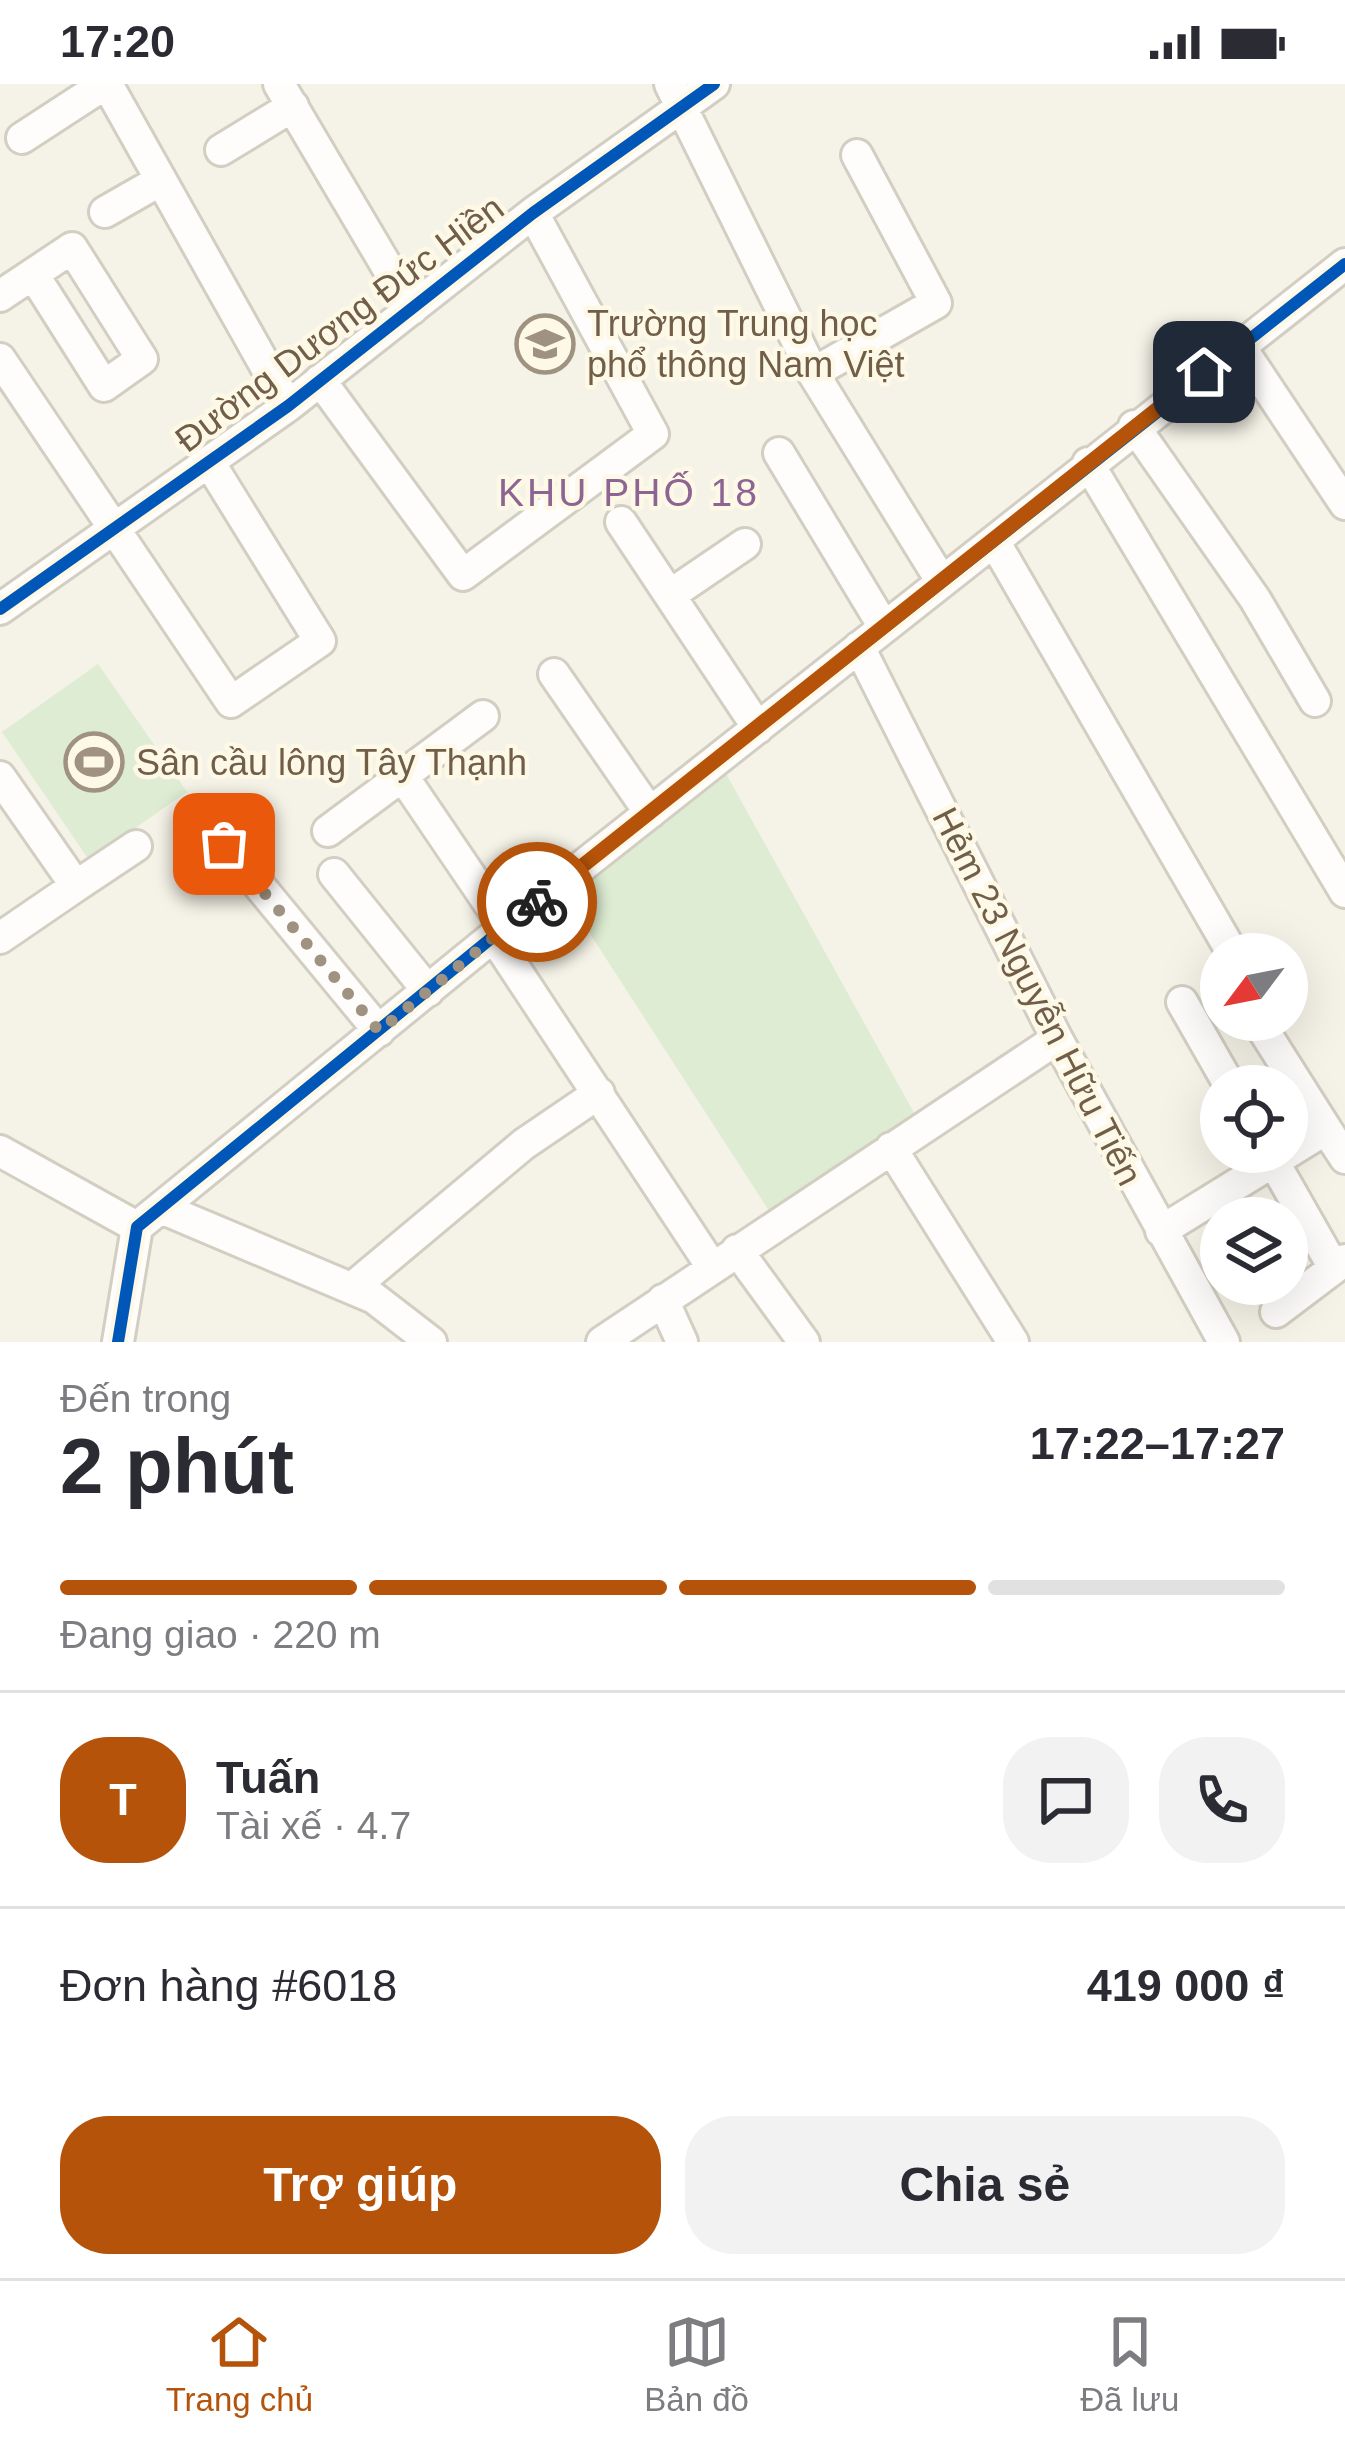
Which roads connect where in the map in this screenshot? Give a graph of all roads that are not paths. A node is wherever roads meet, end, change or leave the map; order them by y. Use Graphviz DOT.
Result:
graph roads {
  1 [pos="106,84"];
  2 [pos="714,84"];
  3 [pos="286,95"];
  4 [pos="677,95"];
  5 [pos="22,138"];
  6 [pos="221,151"];
  7 [pos="857,155"];
  8 [pos="160,180"];
  9 [pos="104,212"];
  10 [pos="533,213"];
  11 [pos="1345,264"];
  12 [pos="33,274"];
  13 [pos="0,296"];
  14 [pos="412,309"];
  15 [pos="1239,345"];
  16 [pos="0,359"];
  17 [pos="813,373"];
  18 [pos="320,380"];
  19 [pos="288,406"];
  20 [pos="1134,426"];
  21 [pos="779,453"];
  22 [pos="209,462"];
  23 [pos="1088,463"];
  24 [pos="1345,504"];
  25 [pos="621,522"];
  26 [pos="111,531"];
  27 [pos="994,541"];
  28 [pos="745,544"];
  29 [pos="942,581"];
  30 [pos="670,595"];
  31 [pos="0,609"];
  32 [pos="884,627"];
  33 [pos="859,647"];
  34 [pos="554,674"];
  35 [pos="1315,701"];
  36 [pos="483,716"];
  37 [pos="758,728"];
  38 [pos="0,777"];
  39 [pos="404,778"];
  40 [pos="650,813"];
  41 [pos="328,831"];
  42 [pos="224,844"];
  43 [pos="136,846"];
  44 [pos="334,874"];
  45 [pos="76,886"];
  46 [pos="1345,892"];
  47 [pos="500,932"];
  48 [pos="1221,933"];
  49 [pos="0,938"];
  50 [pos="428,991"];
  51 [pos="1182,1002"];
  52 [pos="379,1031"];
  53 [pos="1058,1039"];
  54 [pos="1271,1041"];
  55 [pos="1218,1065"];
  56 [pos="599,1093"];
  57 [pos="1326,1130"];
  58 [pos="1308,1139"];
  59 [pos="891,1148"];
  60 [pos="1,1157"];
  61 [pos="1345,1158"];
  62 [pos="1247,1173"];
  63 [pos="1281,1173"];
  64 [pos="149,1217"];
  65 [pos="1161,1231"];
  66 [pos="724,1259"];
  67 [pos="1340,1264"];
  68 [pos="352,1288"];
  69 [pos="663,1300"];
  70 [pos="1276,1312"];
  71 [pos="395,1327"];
  72 [pos="1210,1337"];
  73 [pos="118,1342"];
  74 [pos="430,1342"];
  75 [pos="602,1342"];
  76 [pos="682,1342"];
  77 [pos="804,1342"];
  78 [pos="1013,1342"];
  1 -- 5 [label="street"];
  1 -- 8 [label="street"];
  2 -- 4 [label="street, Đường Dương Đức Hiền"];
  3 -- 6 [label="street"];
  3 -- 14 [label="street"];
  4 -- 10 [label="street, Đường Dương Đức Hiền"];
  4 -- 17 [label="street"];
  7 -- 17 [label="street"];
  8 -- 9 [label="street"];
  8 -- 19 [label="street"];
  10 -- 14 [label="street, Đường Dương Đức Hiền"];
  10 -- 18 [label="street"];
  11 -- 15 [label="street"];
  12 -- 13 [label="street"];
  14 -- 18 [label="street, Đường Dương Đức Hiền"];
  15 -- 20 [label="street"];
  15 -- 24 [label="street"];
  16 -- 26 [label="street"];
  17 -- 29 [label="street"];
  18 -- 19 [label="street, Đường Dương Đức Hiền"];
  19 -- 22 [label="street, Đường Dương Đức Hiền"];
  20 -- 23 [label="street"];
  20 -- 35 [label="street"];
  21 -- 32 [label="street"];
  22 -- 26 [label="street, Đường Dương Đức Hiền"];
  22 -- 26 [label="street"];
  23 -- 27 [label="street"];
  23 -- 46 [label="street"];
  25 -- 30 [label="street"];
  26 -- 31 [label="street, Đường Dương Đức Hiền"];
  27 -- 29 [label="street"];
  27 -- 48 [label="street"];
  28 -- 30 [label="street"];
  29 -- 32 [label="street"];
  30 -- 37 [label="street"];
  32 -- 33 [label="street"];
  33 -- 37 [label="street"];
  33 -- 53 [label="street, Hẻm 23 Nguyễn Hữu Tiến"];
  34 -- 40 [label="street"];
  36 -- 39 [label="street"];
  37 -- 40 [label="street"];
  38 -- 45 [label="street"];
  39 -- 41 [label="street"];
  39 -- 47 [label="street"];
  40 -- 47 [label="street"];
  42 -- 52 [label="street"];
  43 -- 45 [label="street"];
  44 -- 50 [label="street"];
  45 -- 49 [label="street"];
  47 -- 50 [label="street"];
  47 -- 56 [label="street"];
  50 -- 52 [label="street"];
  51 -- 55 [label="street"];
  52 -- 64 [label="street"];
  53 -- 59 [label="street"];
  53 -- 65 [label="street, Hẻm 23 Nguyễn Hữu Tiến"];
  54 -- 57 [label="street"];
  56 -- 66 [label="street"];
  56 -- 68 [label="street"];
  57 -- 58 [label="street"];
  57 -- 61 [label="street"];
  59 -- 66 [label="street"];
  59 -- 78 [label="street"];
  60 -- 64 [label="street"];
  62 -- 65 [label="street"];
  63 -- 67 [label="street"];
  64 -- 68 [label="street"];
  64 -- 73 [label="street"];
  65 -- 72 [label="street, Hẻm 23 Nguyễn Hữu Tiến"];
  66 -- 69 [label="street"];
  66 -- 77 [label="street"];
  67 -- 70 [label="street"];
  68 -- 71 [label="street"];
  69 -- 75 [label="street"];
  69 -- 76 [label="street"];
  71 -- 74 [label="street"];
}
